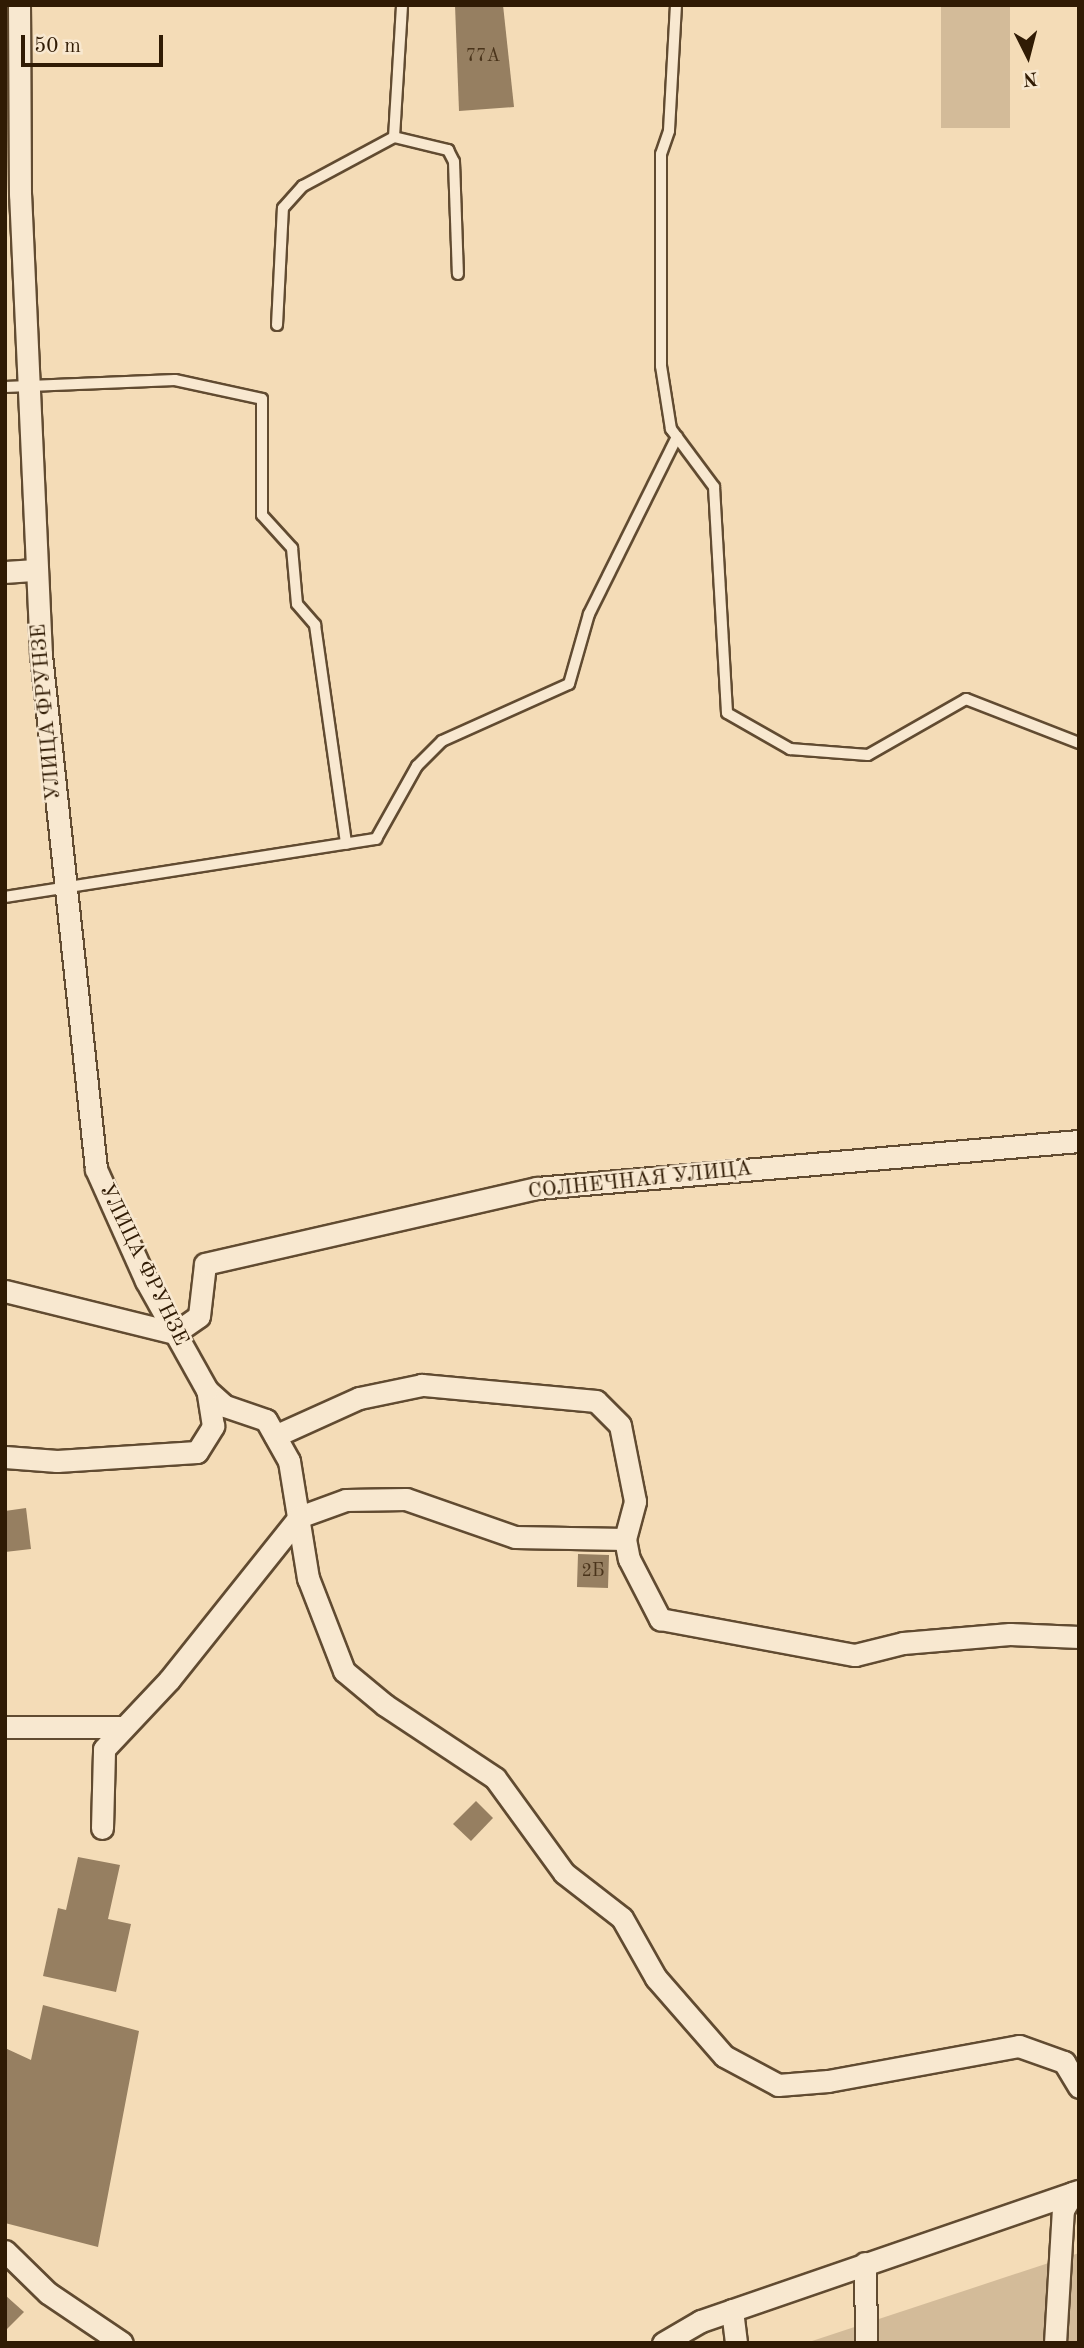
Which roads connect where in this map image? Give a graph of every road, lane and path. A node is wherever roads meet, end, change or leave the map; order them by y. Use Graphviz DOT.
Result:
graph roads {
  1 [pos="19,5"];
  2 [pos="402,5"];
  3 [pos="676,5"];
  4 [pos="394,137"];
  5 [pos="458,274"];
  6 [pos="277,325"];
  7 [pos="5,387"];
  8 [pos="27,387"];
  9 [pos="677,437"];
  10 [pos="36,570"];
  11 [pos="5,572"];
  12 [pos="1079,743"];
  13 [pos="346,844"];
  14 [pos="63,888"];
  15 [pos="5,897"];
  16 [pos="1079,1141"];
  17 [pos="5,1292"];
  18 [pos="175,1332"];
  19 [pos="207,1390"];
  20 [pos="275,1436"];
  21 [pos="5,1457"];
  22 [pos="299,1517"];
  23 [pos="625,1539"];
  24 [pos="1079,1637"];
  25 [pos="5,1727"];
  26 [pos="123,1727"];
  27 [pos="102,1828"];
  28 [pos="1079,2087"];
  29 [pos="1076,2192"];
  30 [pos="5,2250"];
  31 [pos="865,2263"];
  32 [pos="732,2310"];
  33 [pos="122,2343"];
  34 [pos="663,2343"];
  35 [pos="736,2343"];
  36 [pos="866,2343"];
  37 [pos="1055,2343"];
  1 -- 8 [label="street, УЛИЦА ФРУНЗЕ"];
  2 -- 4 [label="lane"];
  3 -- 9 [label="lane"];
  4 -- 5 [label="lane"];
  4 -- 6 [label="lane"];
  7 -- 8 [label="lane"];
  8 -- 10 [label="street, УЛИЦА ФРУНЗЕ"];
  8 -- 13 [label="lane"];
  9 -- 12 [label="lane"];
  9 -- 13 [label="lane"];
  10 -- 11 [label="street"];
  10 -- 14 [label="street, УЛИЦА ФРУНЗЕ"];
  13 -- 14 [label="lane"];
  14 -- 15 [label="lane"];
  14 -- 18 [label="street, УЛИЦА ФРУНЗЕ"];
  16 -- 18 [label="street, СОЛНЕЧНАЯ УЛИЦА"];
  17 -- 18 [label="street"];
  18 -- 19 [label="street, УЛИЦА ФРУНЗЕ"];
  19 -- 20 [label="street"];
  19 -- 21 [label="street"];
  20 -- 22 [label="street"];
  20 -- 23 [label="street"];
  22 -- 23 [label="street"];
  22 -- 26 [label="street"];
  22 -- 28 [label="street"];
  23 -- 24 [label="street"];
  25 -- 26 [label="street"];
  26 -- 27 [label="street"];
  29 -- 31 [label="street"];
  29 -- 37 [label="street"];
  30 -- 33 [label="street"];
  31 -- 32 [label="street"];
  31 -- 36 [label="street"];
  32 -- 34 [label="street"];
  32 -- 35 [label="street"];
}
